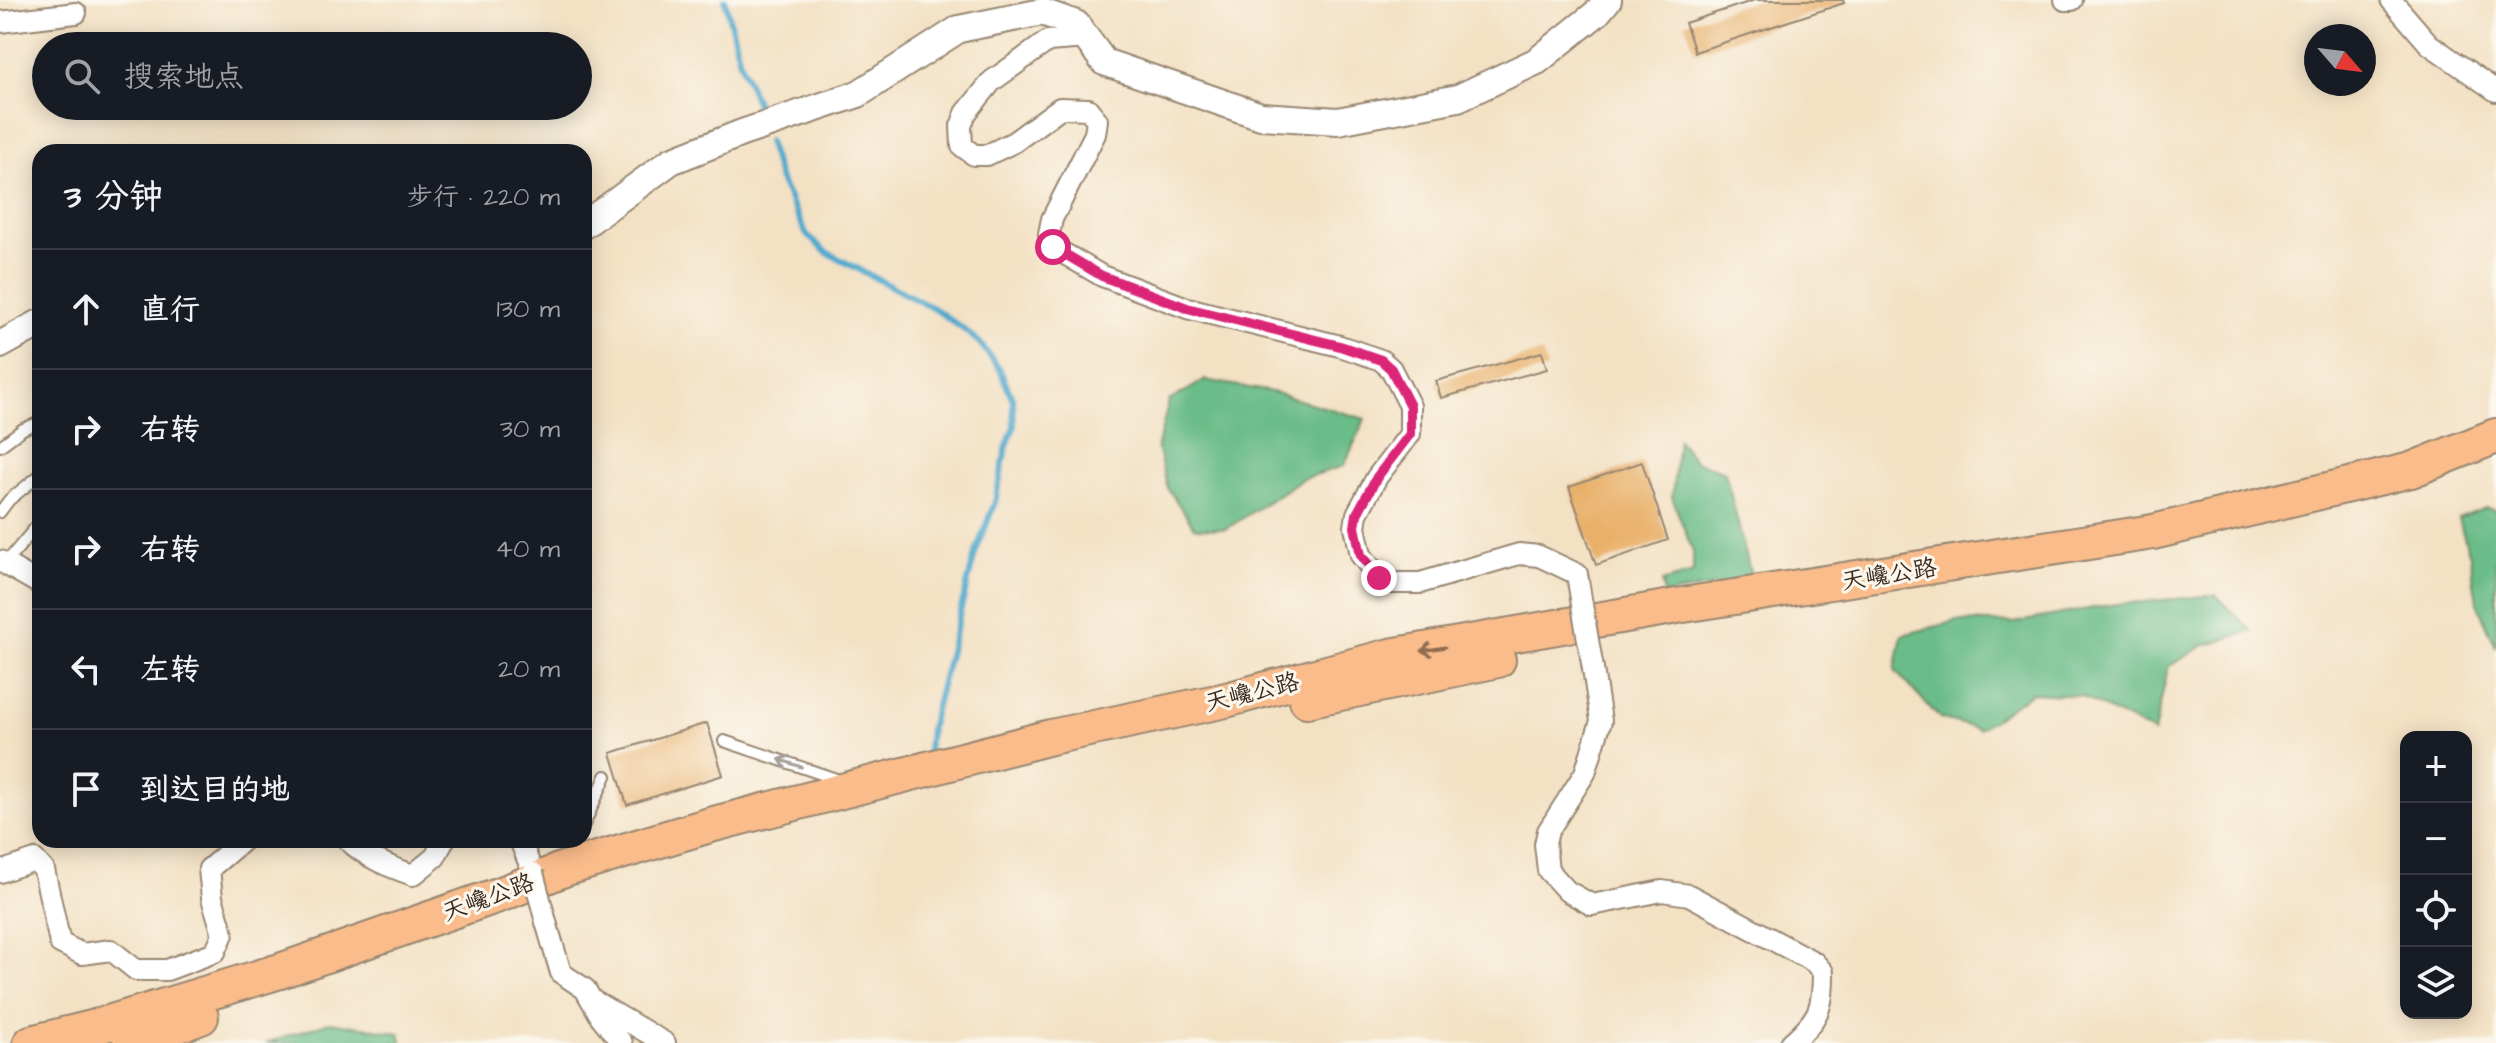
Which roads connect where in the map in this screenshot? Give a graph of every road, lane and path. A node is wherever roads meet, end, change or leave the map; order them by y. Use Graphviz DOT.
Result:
graph roads {
  1 [pos="1608,0"];
  2 [pos="2065,0"];
  3 [pos="2072,0"];
  4 [pos="2391,0"];
  5 [pos="76,13"];
  6 [pos="0,22"];
  7 [pos="1087,38"];
  8 [pos="2496,91"];
  9 [pos="592,219"];
  10 [pos="32,327"];
  11 [pos="0,345"];
  12 [pos="32,425"];
  13 [pos="2496,436"];
  14 [pos="0,446"];
  15 [pos="2496,459"];
  16 [pos="32,481"];
  17 [pos="0,512"];
  18 [pos="32,531"];
  19 [pos="3,562"];
  20 [pos="32,579"];
  21 [pos="724,741"];
  22 [pos="606,776"];
  23 [pos="855,785"];
  24 [pos="592,807"];
  25 [pos="234,848"];
  26 [pos="356,848"];
  27 [pos="440,848"];
  28 [pos="534,848"];
  29 [pos="558,861"];
  30 [pos="0,872"];
  31 [pos="591,1000"];
  32 [pos="31,1043"];
  33 [pos="130,1043"];
  34 [pos="622,1043"];
  35 [pos="665,1043"];
  36 [pos="1791,1043"];
  1 -- 7 [label="street"];
  2 -- 3 [label="street"];
  4 -- 8 [label="street"];
  5 -- 6 [label="street"];
  7 -- 9 [label="street"];
  7 -- 36 [label="street, bridge"];
  10 -- 11 [label="street"];
  12 -- 14 [label="lane"];
  13 -- 23 [label="highway, 天巉公路, one-way"];
  15 -- 33 [label="highway, 天巉公路"];
  16 -- 17 [label="lane"];
  18 -- 19 [label="lane"];
  19 -- 20 [label="street"];
  23 -- 21 [label="lane, one-way"];
  22 -- 24 [label="lane"];
  23 -- 29 [label="highway, 天巉公路"];
  25 -- 30 [label="street"];
  26 -- 27 [label="street"];
  28 -- 29 [label="street"];
  29 -- 31 [label="street, bridge"];
  29 -- 32 [label="highway, 天巉公路"];
  31 -- 34 [label="street"];
  31 -- 35 [label="street"];
}
